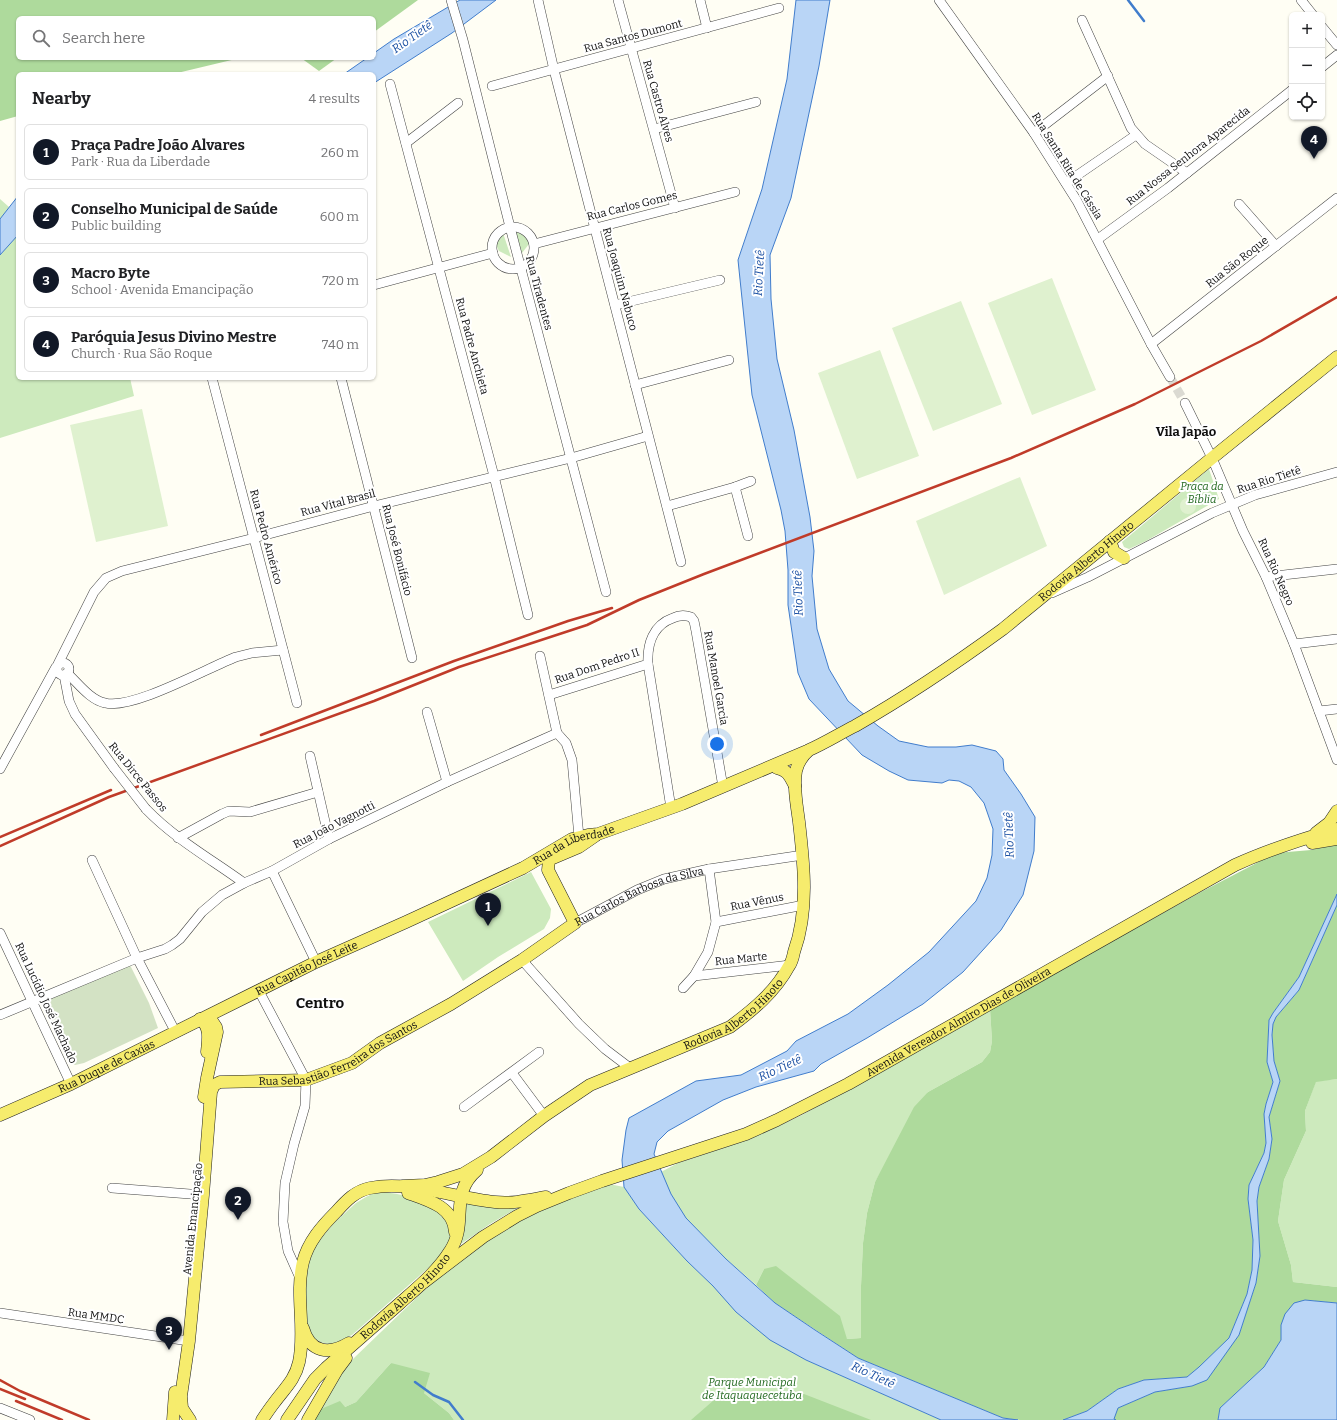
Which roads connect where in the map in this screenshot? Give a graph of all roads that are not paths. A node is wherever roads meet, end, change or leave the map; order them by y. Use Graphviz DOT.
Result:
graph roads {
  1 [pos="451,0"];
  2 [pos="538,0"];
  3 [pos="618,0"];
  4 [pos="700,0"];
  5 [pos="939,0"];
  6 [pos="1301,0"];
  7 [pos="780,8"];
  8 [pos="1311,12"];
  9 [pos="1082,20"];
  10 [pos="707,28"];
  11 [pos="1325,31"];
  12 [pos="1337,45"];
  13 [pos="632,50"];
  14 [pos="1337,55"];
  15 [pos="1325,65"];
  16 [pos="554,70"];
  17 [pos="1108,76"];
  18 [pos="390,84"];
  19 [pos="492,86"];
  20 [pos="1289,92"];
  21 [pos="756,102"];
  22 [pos="458,103"];
  23 [pos="654,129"];
  24 [pos="1034,133"];
  25 [pos="1136,135"];
  26 [pos="406,143"];
  27 [pos="1187,173"];
  28 [pos="1066,183"];
  29 [pos="735,192"];
  30 [pos="1337,198"];
  31 [pos="1240,204"];
  32 [pos="675,208"];
  33 [pos="510,227"];
  34 [pos="594,228"];
  35 [pos="1098,239"];
  36 [pos="534,244"];
  37 [pos="1276,246"];
  38 [pos="493,253"];
  39 [pos="520,267"];
  40 [pos="438,268"];
  41 [pos="720,280"];
  42 [pos="376,284"];
  43 [pos="614,305"];
  44 [pos="1151,344"];
  45 [pos="1337,357"];
  46 [pos="729,360"];
  47 [pos="1170,377"];
  48 [pos="213,380"];
  49 [pos="342,380"];
  50 [pos="635,385"];
  51 [pos="1185,403"];
  52 [pos="648,436"];
  53 [pos="571,458"];
  54 [pos="1212,458"];
  55 [pos="1337,472"];
  56 [pos="494,476"];
  57 [pos="751,481"];
  58 [pos="735,487"];
  59 [pos="1231,505"];
  60 [pos="374,506"];
  61 [pos="667,506"];
  62 [pos="748,536"];
  63 [pos="254,538"];
  64 [pos="1110,542"];
  65 [pos="1124,558"];
  66 [pos="681,562"];
  67 [pos="1337,569"];
  68 [pos="1266,577"];
  69 [pos="606,592"];
  70 [pos="1038,600"];
  71 [pos="528,615"];
  72 [pos="694,621"];
  73 [pos="1337,639"];
  74 [pos="1294,644"];
  75 [pos="283,650"];
  76 [pos="540,656"];
  77 [pos="412,658"];
  78 [pos="648,664"];
  79 [pos="62,670"];
  80 [pos="549,695"];
  81 [pos="297,703"];
  82 [pos="1337,709"];
  83 [pos="1319,711"];
  84 [pos="427,712"];
  85 [pos="557,733"];
  86 [pos="824,743"];
  87 [pos="809,750"];
  88 [pos="310,756"];
  89 [pos="1337,757"];
  90 [pos="799,762"];
  91 [pos="777,768"];
  92 [pos="0,769"];
  93 [pos="745,778"];
  94 [pos="447,782"];
  95 [pos="723,787"];
  96 [pos="795,788"];
  97 [pos="318,792"];
  98 [pos="671,808"];
  99 [pos="1337,811"];
  100 [pos="1337,829"];
  101 [pos="598,834"];
  102 [pos="1313,836"];
  103 [pos="579,837"];
  104 [pos="178,838"];
  105 [pos="329,839"];
  106 [pos="1337,839"];
  107 [pos="1275,849"];
  108 [pos="558,855"];
  109 [pos="803,855"];
  110 [pos="92,860"];
  111 [pos="523,868"];
  112 [pos="709,869"];
  113 [pos="548,870"];
  114 [pos="272,871"];
  115 [pos="244,883"];
  116 [pos="804,905"];
  117 [pos="406,922"];
  118 [pos="716,922"];
  119 [pos="575,923"];
  120 [pos="0,933"];
  121 [pos="137,958"];
  122 [pos="522,960"];
  123 [pos="316,962"];
  124 [pos="790,965"];
  125 [pos="694,976"];
  126 [pos="683,988"];
  127 [pos="259,991"];
  128 [pos="31,1001"];
  129 [pos="451,1004"];
  130 [pos="220,1009"];
  131 [pos="0,1015"];
  132 [pos="200,1019"];
  133 [pos="212,1021"];
  134 [pos="175,1031"];
  135 [pos="215,1046"];
  136 [pos="539,1052"];
  137 [pos="630,1068"];
  138 [pos="512,1073"];
  139 [pos="207,1078"];
  140 [pos="306,1080"];
  141 [pos="220,1082"];
  142 [pos="71,1084"];
  143 [pos="464,1107"];
  144 [pos="0,1115"];
  145 [pos="544,1116"];
  146 [pos="491,1157"];
  147 [pos="474,1173"];
  148 [pos="384,1186"];
  149 [pos="403,1186"];
  150 [pos="112,1188"];
  151 [pos="569,1193"];
  152 [pos="199,1195"];
  153 [pos="461,1196"];
  154 [pos="495,1202"];
  155 [pos="455,1243"];
  156 [pos="300,1279"];
  157 [pos="424,1282"];
  158 [pos="0,1314"];
  159 [pos="302,1325"];
  160 [pos="366,1333"];
  161 [pos="185,1341"];
  162 [pos="274,1403"];
  163 [pos="0,1408"];
  164 [pos="187,1416"];
  165 [pos="30,1420"];
  166 [pos="173,1420"];
  167 [pos="252,1420"];
  168 [pos="262,1420"];
  169 [pos="287,1420"];
  170 [pos="308,1420"];
  1 -- 33 [label="street, Rua Tiradentes"];
  2 -- 16 [label="street, Rua Joaquim Nabuco"];
  3 -- 13 [label="street, Rua Castro Alves"];
  4 -- 10 [label="street"];
  5 -- 24 [label="street, Rua Santa Rita de Cássia"];
  6 -- 8 [label="street"];
  7 -- 10 [label="street, Rua Santos Dumont"];
  9 -- 17 [label="street"];
  10 -- 13 [label="street, Rua Santos Dumont"];
  11 -- 12 [label="street"];
  13 -- 16 [label="street, Rua Santos Dumont"];
  13 -- 23 [label="street, Rua Castro Alves"];
  14 -- 15 [label="street"];
  16 -- 19 [label="street, Rua Santos Dumont"];
  16 -- 34 [label="street, Rua Joaquim Nabuco"];
  17 -- 24 [label="street"];
  17 -- 25 [label="street"];
  18 -- 26 [label="street, Rua Padre Anchieta"];
  20 -- 27 [label="street, Rua Nossa Senhora Aparecida"];
  21 -- 23 [label="street"];
  22 -- 26 [label="street"];
  23 -- 32 [label="street, Rua Castro Alves"];
  24 -- 28 [label="street, Rua Santa Rita de Cássia"];
  25 -- 27 [label="street"];
  25 -- 28 [label="street"];
  26 -- 40 [label="street, Rua Padre Anchieta"];
  27 -- 35 [label="street, Rua Nossa Senhora Aparecida"];
  28 -- 35 [label="street, Rua Santa Rita de Cássia"];
  29 -- 32 [label="street, Rua Carlos Gomes"];
  30 -- 37 [label="street, Rua São Roque"];
  31 -- 37 [label="street"];
  32 -- 34 [label="street, Rua Carlos Gomes"];
  33 -- 36 [label="street"];
  33 -- 38 [label="street"];
  33 -- 39 [label="street, Rua Tiradentes"];
  34 -- 36 [label="street, Rua Carlos Gomes"];
  34 -- 43 [label="street, Rua Joaquim Nabuco"];
  35 -- 44 [label="street, Rua Santa Rita de Cássia"];
  36 -- 39 [label="street"];
  37 -- 44 [label="street, Rua São Roque"];
  38 -- 39 [label="street"];
  38 -- 40 [label="street"];
  39 -- 53 [label="street, Rua Tiradentes"];
  40 -- 42 [label="street"];
  40 -- 56 [label="street, Rua Padre Anchieta"];
  41 -- 43 [label="street"];
  43 -- 50 [label="street, Rua Joaquim Nabuco"];
  44 -- 47 [label="street, Rua Santa Rita de Cássia"];
  45 -- 54 [label="main road, Rodovia Alberto Hinoto"];
  46 -- 50 [label="street"];
  48 -- 63 [label="street, Rua Pedro Américo"];
  49 -- 60 [label="street, Rua José Bonifácio"];
  50 -- 52 [label="street, Rua Joaquim Nabuco"];
  51 -- 54 [label="street, Rua Rio Negro"];
  52 -- 53 [label="street, Rua Vital Brasil"];
  52 -- 61 [label="street, Rua Joaquim Nabuco"];
  53 -- 56 [label="street, Rua Vital Brasil"];
  53 -- 69 [label="street, Rua Tiradentes"];
  54 -- 59 [label="street, Rua Rio Negro"];
  54 -- 64 [label="main road, Rodovia Alberto Hinoto"];
  55 -- 59 [label="street, Rua Rio Tietê"];
  56 -- 60 [label="street, Rua Vital Brasil"];
  56 -- 71 [label="street, Rua Padre Anchieta"];
  57 -- 58 [label="street"];
  58 -- 61 [label="street"];
  58 -- 62 [label="street"];
  59 -- 65 [label="street, Rua Rio Tietê"];
  59 -- 68 [label="street, Rua Rio Negro"];
  60 -- 63 [label="street, Rua Vital Brasil"];
  60 -- 77 [label="street, Rua José Bonifácio"];
  61 -- 66 [label="street, Rua Joaquim Nabuco"];
  63 -- 75 [label="street, Rua Pedro Américo"];
  63 -- 79 [label="street, Rua Vital Brasil"];
  64 -- 65 [label="main road"];
  64 -- 70 [label="main road, Rodovia Alberto Hinoto"];
  65 -- 70 [label="street, Rua Rio Tietê"];
  67 -- 68 [label="street"];
  68 -- 74 [label="street, Rua Rio Negro"];
  70 -- 86 [label="main road, Rodovia Alberto Hinoto"];
  72 -- 78 [label="street, Rua Dom Pedro II"];
  72 -- 95 [label="street, Rua Manoel Garcia"];
  73 -- 74 [label="street"];
  74 -- 83 [label="street, Rua Rio Negro"];
  75 -- 79 [label="street"];
  75 -- 81 [label="street, Rua Pedro Américo"];
  76 -- 80 [label="street"];
  78 -- 80 [label="street, Rua Dom Pedro II"];
  78 -- 98 [label="street"];
  79 -- 92 [label="street, Rua Vital Brasil"];
  79 -- 104 [label="street, Rua Dirce Passos, bridge"];
  80 -- 85 [label="street"];
  82 -- 83 [label="street"];
  83 -- 89 [label="street, Rua Rio Negro"];
  84 -- 94 [label="street"];
  85 -- 94 [label="street, Rua João Vagnotti"];
  85 -- 103 [label="street"];
  86 -- 87 [label="main road, Rodovia Alberto Hinoto"];
  86 -- 90 [label="main road, Rodovia Alberto Hinoto"];
  87 -- 90 [label="main road, Rodovia Alberto Hinoto"];
  87 -- 93 [label="main road, Rua da Liberdade"];
  88 -- 97 [label="street"];
  90 -- 91 [label="main road, Rua da Liberdade"];
  90 -- 96 [label="main road, Rodovia Alberto Hinoto"];
  91 -- 93 [label="main road, Rua da Liberdade"];
  91 -- 96 [label="main road"];
  93 -- 95 [label="main road, Rua da Liberdade"];
  94 -- 105 [label="street, Rua João Vagnotti"];
  95 -- 98 [label="main road, Rua da Liberdade"];
  96 -- 109 [label="main road, Rodovia Alberto Hinoto"];
  97 -- 104 [label="street"];
  97 -- 105 [label="street"];
  98 -- 101 [label="main road, Rua da Liberdade"];
  99 -- 102 [label="main road"];
  100 -- 102 [label="main road, Avenida Vereador Almiro Dias de Oliveira"];
  101 -- 103 [label="main road, Rua da Liberdade"];
  101 -- 108 [label="main road"];
  102 -- 107 [label="main road, Avenida Vereador Almiro Dias de Oliveira"];
  103 -- 108 [label="main road"];
  103 -- 111 [label="main road, Rua da Liberdade"];
  104 -- 115 [label="street, Rua Dirce Passos"];
  105 -- 114 [label="street, Rua João Vagnotti"];
  106 -- 107 [label="main road"];
  107 -- 151 [label="main road, Avenida Vereador Almiro Dias de Oliveira"];
  108 -- 113 [label="main road"];
  109 -- 112 [label="street, Rua Carlos Barbosa da Silva"];
  109 -- 116 [label="main road, Rodovia Alberto Hinoto"];
  110 -- 121 [label="street"];
  111 -- 113 [label="main road"];
  111 -- 117 [label="main road, Rua da Liberdade"];
  112 -- 118 [label="street"];
  112 -- 119 [label="street, Rua Carlos Barbosa da Silva"];
  113 -- 119 [label="main road"];
  114 -- 115 [label="street, Rua João Vagnotti"];
  114 -- 123 [label="street"];
  115 -- 121 [label="street, Rua João Vagnotti"];
  116 -- 118 [label="street, Rua Vênus"];
  116 -- 124 [label="main road, Rodovia Alberto Hinoto"];
  117 -- 123 [label="main road, Rua Capitão José Leite"];
  118 -- 125 [label="street"];
  119 -- 122 [label="main road, Rua Carlos Barbosa da Silva"];
  120 -- 128 [label="street, Rua Lucídio José Machado"];
  121 -- 128 [label="street, Rua João Vagnotti"];
  121 -- 134 [label="street"];
  122 -- 129 [label="main road, Rua Carlos Barbosa da Silva"];
  122 -- 137 [label="street"];
  123 -- 127 [label="main road, Rua Capitão José Leite"];
  124 -- 125 [label="street, Rua Marte"];
  124 -- 137 [label="main road, Rodovia Alberto Hinoto"];
  125 -- 126 [label="street"];
  127 -- 130 [label="main road, Rua Capitão José Leite"];
  127 -- 140 [label="street"];
  128 -- 131 [label="street, Rua João Vagnotti"];
  128 -- 142 [label="street, Rua Lucídio José Machado"];
  129 -- 140 [label="main road, Rua Sebastião Ferreira dos Santos"];
  130 -- 132 [label="main road, Rua Capitão José Leite"];
  130 -- 133 [label="main road"];
  132 -- 133 [label="main road"];
  132 -- 134 [label="main road, Rua Duque de Caxias"];
  132 -- 139 [label="main road"];
  133 -- 135 [label="main road, Avenida Emancipação"];
  134 -- 142 [label="main road, Rua Duque de Caxias"];
  135 -- 139 [label="main road, Avenida Emancipação"];
  135 -- 141 [label="main road"];
  136 -- 138 [label="street"];
  137 -- 145 [label="main road, Rodovia Alberto Hinoto"];
  138 -- 143 [label="street"];
  138 -- 145 [label="street"];
  139 -- 152 [label="main road, Avenida Emancipação"];
  140 -- 141 [label="main road, Rua Sebastião Ferreira dos Santos"];
  140 -- 156 [label="street"];
  141 -- 152 [label="main road, Avenida Emancipação"];
  142 -- 144 [label="main road, Rua Duque de Caxias"];
  145 -- 146 [label="main road, Rodovia Alberto Hinoto"];
  146 -- 147 [label="main road, Rodovia Alberto Hinoto"];
  146 -- 149 [label="main road, Rodovia Alberto Hinoto"];
  147 -- 153 [label="main road, Rodovia Alberto Hinoto"];
  147 -- 154 [label="main road"];
  148 -- 149 [label="main road"];
  148 -- 155 [label="main road"];
  148 -- 156 [label="main road"];
  149 -- 153 [label="main road, Avenida Vereador Almiro Dias de Oliveira"];
  150 -- 152 [label="street"];
  151 -- 154 [label="main road, Avenida Vereador Almiro Dias de Oliveira"];
  151 -- 157 [label="main road, Avenida Vereador Almiro Dias de Oliveira"];
  152 -- 161 [label="main road, Avenida Emancipação"];
  153 -- 154 [label="main road, Avenida Vereador Almiro Dias de Oliveira"];
  153 -- 155 [label="main road, Rodovia Alberto Hinoto"];
  155 -- 157 [label="main road, Rodovia Alberto Hinoto"];
  156 -- 159 [label="main road"];
  157 -- 160 [label="main road, Rodovia Alberto Hinoto"];
  158 -- 161 [label="street, Rua MMDC"];
  159 -- 160 [label="main road"];
  159 -- 162 [label="main road"];
  160 -- 169 [label="main road, Rodovia Alberto Hinoto"];
  160 -- 170 [label="main road"];
  161 -- 164 [label="main road, Avenida Emancipação"];
  161 -- 166 [label="main road, Avenida Emancipação"];
  162 -- 167 [label="main road"];
  162 -- 168 [label="main road"];
  163 -- 165 [label="street"];
}
